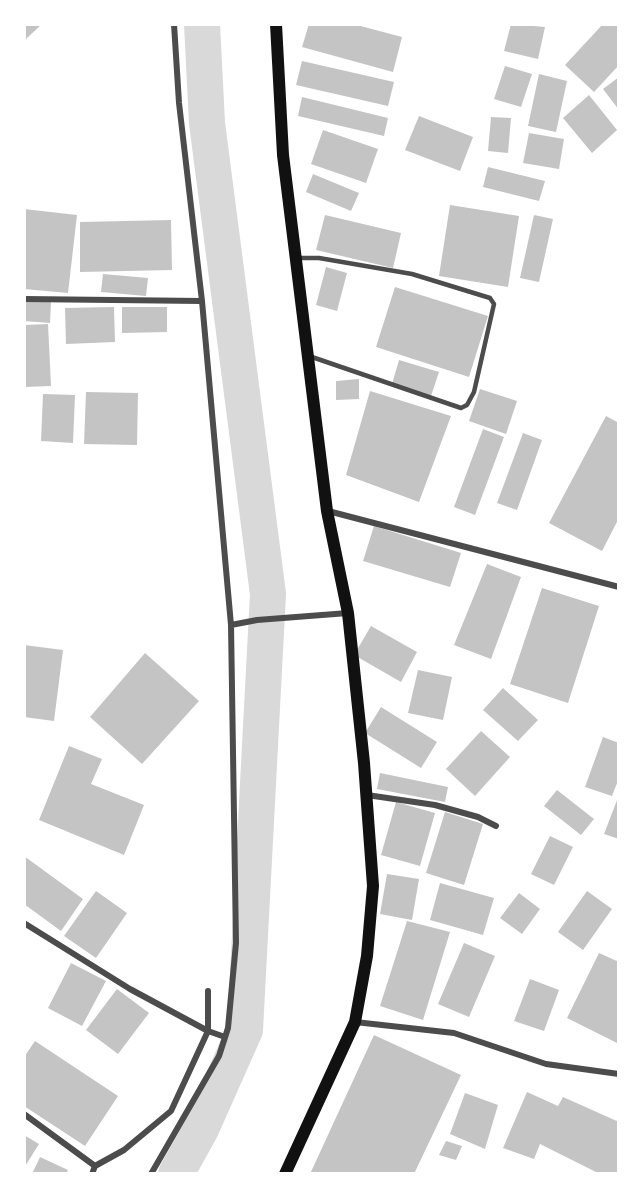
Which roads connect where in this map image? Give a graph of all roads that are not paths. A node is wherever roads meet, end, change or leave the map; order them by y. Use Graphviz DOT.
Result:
graph roads {
  1 [pos="174,24"];
  2 [pos="276,24"];
  3 [pos="297,258"];
  4 [pos="24,299"];
  5 [pos="202,301"];
  6 [pos="309,356"];
  7 [pos="327,511"];
  8 [pos="619,586"];
  9 [pos="348,613"];
  10 [pos="231,625"];
  11 [pos="367,795"];
  12 [pos="496,826"];
  13 [pos="24,922"];
  14 [pos="208,991"];
  15 [pos="355,1022"];
  16 [pos="208,1031"];
  17 [pos="225,1037"];
  18 [pos="619,1074"];
  19 [pos="24,1114"];
  20 [pos="95,1166"];
  21 [pos="92,1174"];
  22 [pos="151,1174"];
  23 [pos="285,1174"];
  1 -- 5 [label="street"];
  2 -- 3 [label="main road"];
  3 -- 6 [label="main road"];
  3 -- 6 [label="lane"];
  4 -- 5 [label="street"];
  5 -- 10 [label="street"];
  6 -- 7 [label="main road"];
  7 -- 8 [label="street"];
  7 -- 9 [label="main road"];
  9 -- 10 [label="street"];
  9 -- 11 [label="main road"];
  10 -- 17 [label="street"];
  11 -- 12 [label="street"];
  11 -- 15 [label="main road"];
  13 -- 16 [label="street"];
  14 -- 16 [label="street"];
  15 -- 18 [label="street"];
  15 -- 23 [label="main road"];
  16 -- 17 [label="street"];
  16 -- 20 [label="street"];
  17 -- 22 [label="street"];
  19 -- 20 [label="street"];
  20 -- 21 [label="street"];
}
